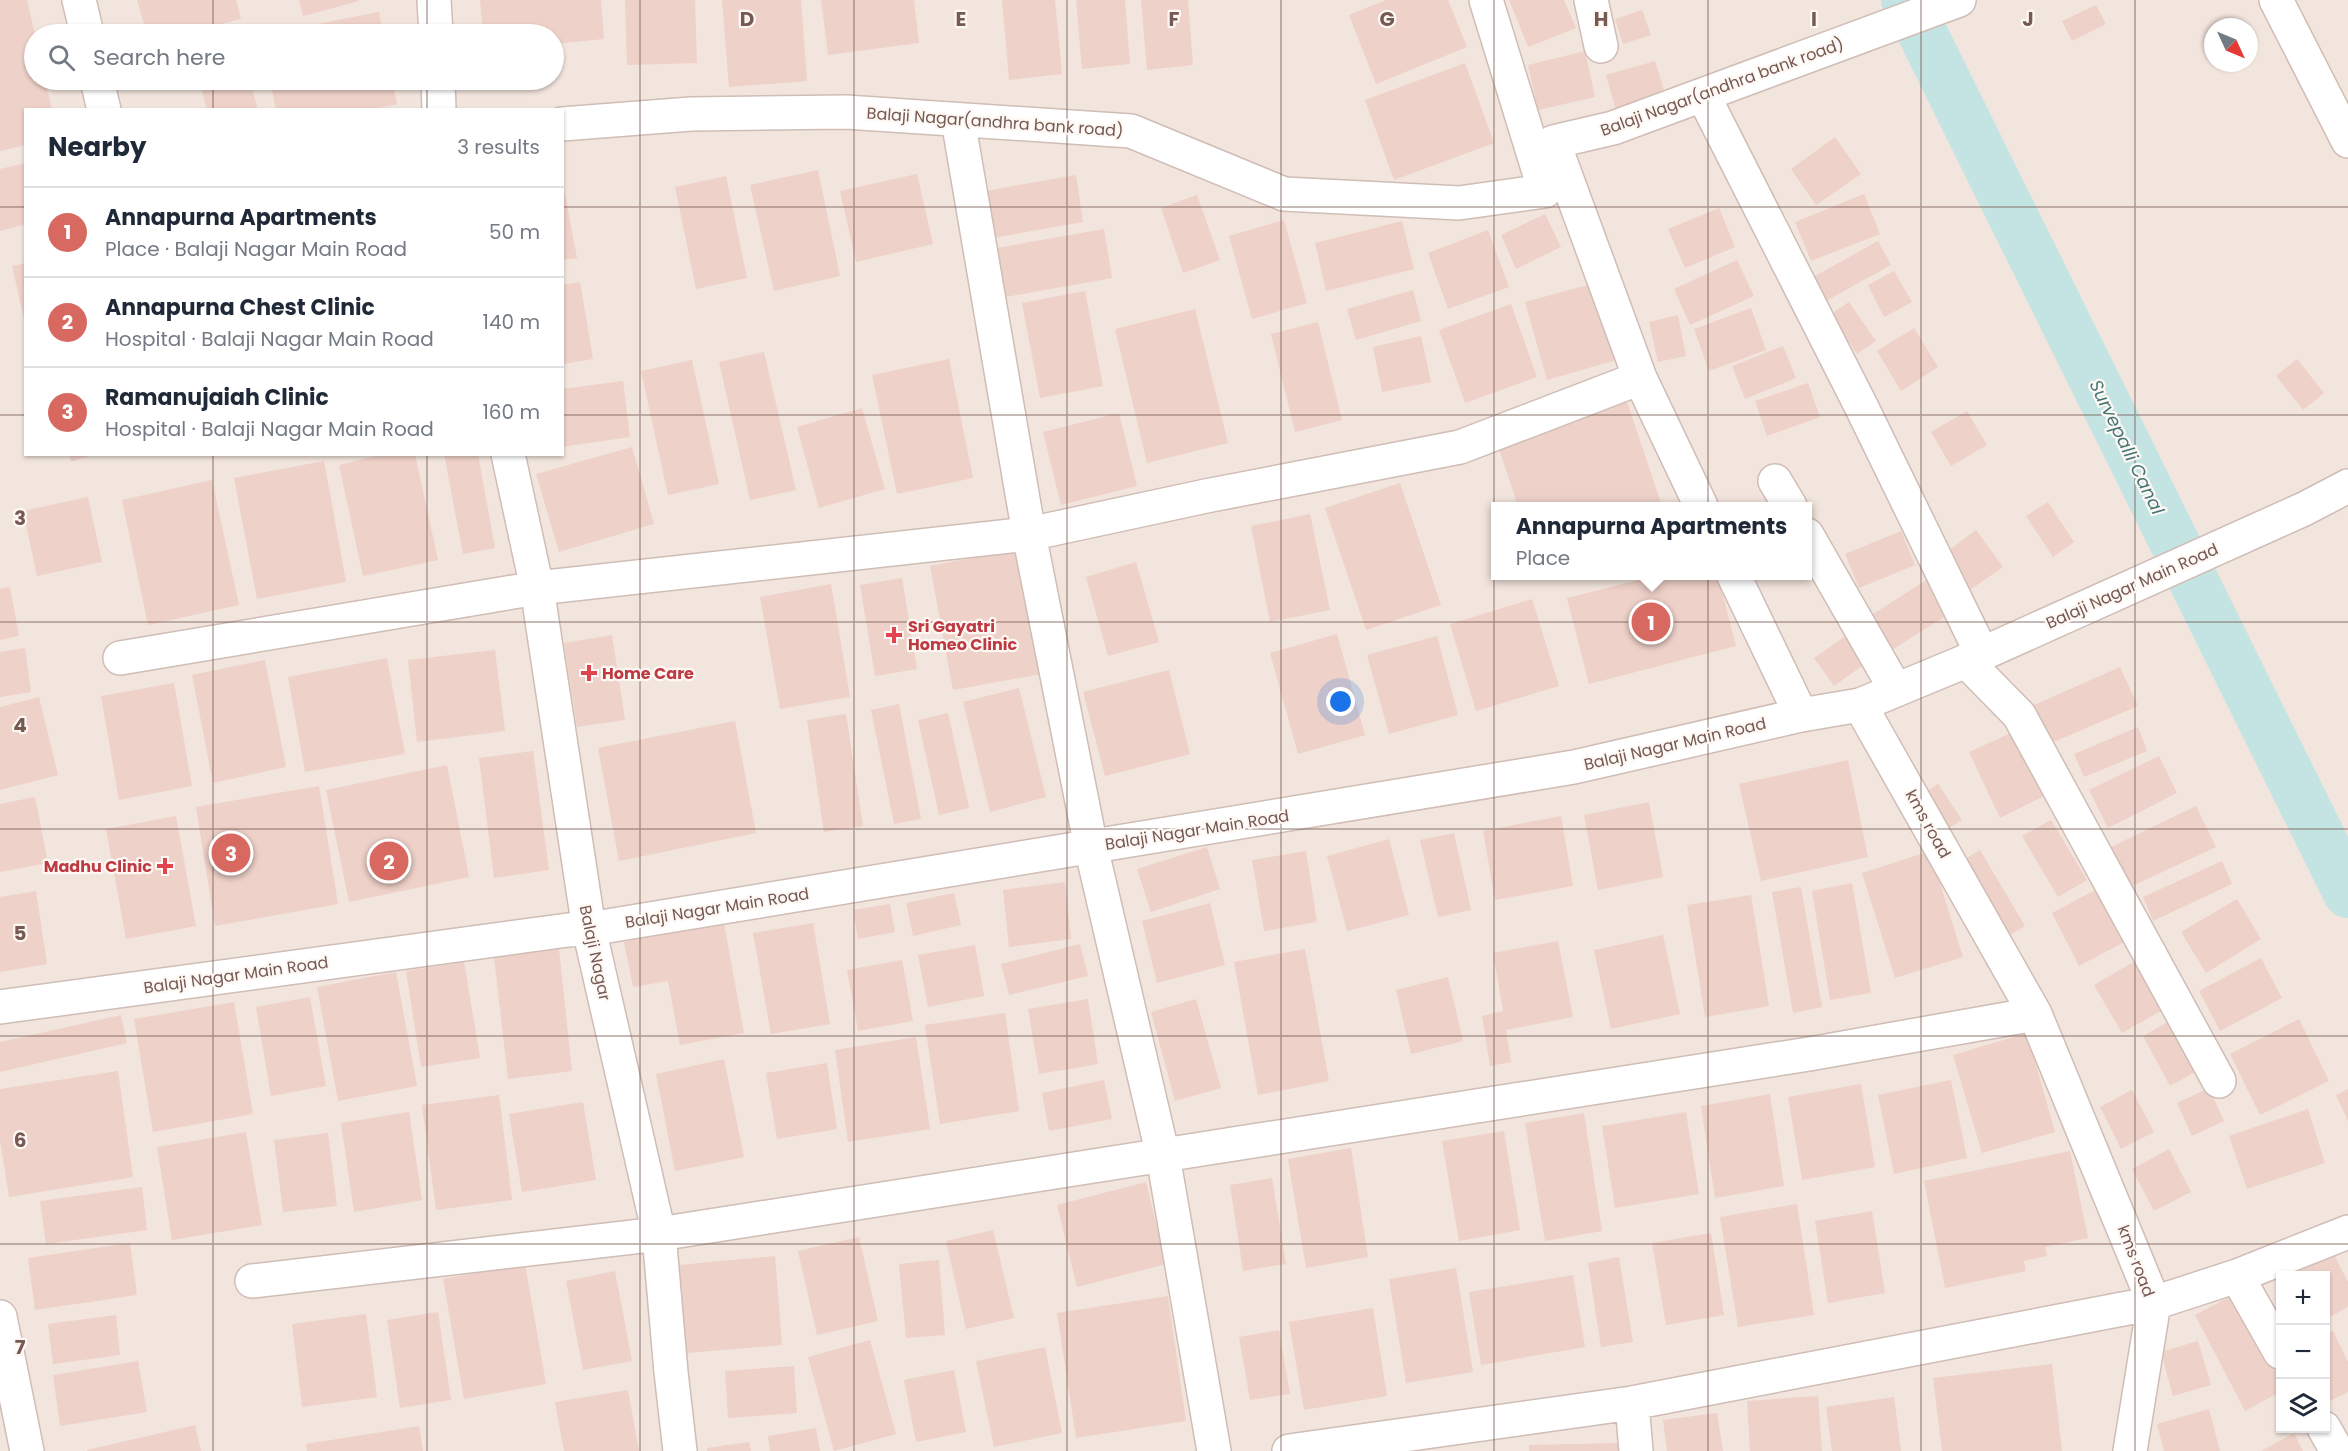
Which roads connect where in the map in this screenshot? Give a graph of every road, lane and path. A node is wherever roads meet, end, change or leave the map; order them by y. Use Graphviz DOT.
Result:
graph roads {
  1 [pos="79,0"];
  2 [pos="434,0"];
  3 [pos="1486,0"];
  4 [pos="1591,0"];
  5 [pos="1959,0"];
  6 [pos="2276,0"];
  7 [pos="85,24"];
  8 [pos="435,24"];
  9 [pos="1601,46"];
  10 [pos="99,90"];
  11 [pos="438,90"];
  12 [pos="1703,94"];
  13 [pos="104,108"];
  14 [pos="439,108"];
  15 [pos="958,120"];
  16 [pos="564,124"];
  17 [pos="2348,141"];
  18 [pos="1553,142"];
  19 [pos="1545,191"];
  20 [pos="1640,378"];
  21 [pos="508,456"];
  22 [pos="2348,486"];
  23 [pos="1699,502"];
  24 [pos="1029,534"];
  25 [pos="1812,544"];
  26 [pos="1736,580"];
  27 [pos="537,588"];
  28 [pos="1974,657"];
  29 [pos="120,658"];
  30 [pos="1896,690"];
  31 [pos="1860,705"];
  32 [pos="1801,715"];
  33 [pos="1090,847"];
  34 [pos="589,929"];
  35 [pos="0,1007"];
  36 [pos="2035,1014"];
  37 [pos="2219,1081"];
  38 [pos="1162,1156"];
  39 [pos="2348,1232"];
  40 [pos="659,1234"];
  41 [pos="2237,1276"];
  42 [pos="252,1281"];
  43 [pos="2154,1303"];
  44 [pos="0,1317"];
  45 [pos="2276,1345"];
  46 [pos="1632,1403"];
  47 [pos="2327,1433"];
  48 [pos="27,1451"];
  49 [pos="680,1451"];
  50 [pos="1214,1451"];
  51 [pos="1289,1451"];
  52 [pos="1636,1451"];
  53 [pos="2130,1451"];
  54 [pos="2337,1451"];
  1 -- 7 [label="street"];
  2 -- 8 [label="street"];
  3 -- 19 [label="street"];
  4 -- 9 [label="street"];
  5 -- 12 [label="street, Balaji Nagar(andhra bank road)"];
  6 -- 17 [label="street"];
  10 -- 13 [label="street"];
  11 -- 14 [label="street"];
  12 -- 18 [label="street, Balaji Nagar(andhra bank road)"];
  12 -- 28 [label="street"];
  15 -- 16 [label="street, Balaji Nagar(andhra bank road)"];
  15 -- 19 [label="street, Balaji Nagar(andhra bank road)"];
  15 -- 24 [label="street"];
  18 -- 19 [label="street"];
  18 -- 20 [label="street"];
  20 -- 23 [label="street"];
  20 -- 24 [label="street"];
  21 -- 27 [label="street, Balaji Nagar"];
  22 -- 28 [label="street, Balaji Nagar Main Road"];
  24 -- 27 [label="street"];
  24 -- 33 [label="street"];
  25 -- 30 [label="street"];
  26 -- 32 [label="street"];
  27 -- 29 [label="street"];
  27 -- 34 [label="street, Balaji Nagar"];
  28 -- 30 [label="street, Balaji Nagar Main Road"];
  28 -- 37 [label="street"];
  30 -- 31 [label="street, Balaji Nagar Main Road"];
  31 -- 32 [label="street, Balaji Nagar Main Road"];
  31 -- 36 [label="street, kms road"];
  32 -- 33 [label="street, Balaji Nagar Main Road"];
  33 -- 34 [label="street, Balaji Nagar Main Road"];
  33 -- 38 [label="street"];
  34 -- 35 [label="street, Balaji Nagar Main Road"];
  34 -- 40 [label="street, Balaji Nagar"];
  36 -- 38 [label="street"];
  36 -- 43 [label="street, kms road"];
  38 -- 40 [label="street"];
  38 -- 50 [label="street"];
  39 -- 41 [label="street"];
  40 -- 42 [label="street"];
  40 -- 49 [label="street, Balaji Nagar"];
  41 -- 43 [label="street"];
  41 -- 45 [label="street"];
  43 -- 46 [label="street, kms road"];
  43 -- 53 [label="street"];
  44 -- 48 [label="street"];
  46 -- 51 [label="street, kms road"];
  46 -- 52 [label="street"];
  47 -- 54 [label="street"];
}
